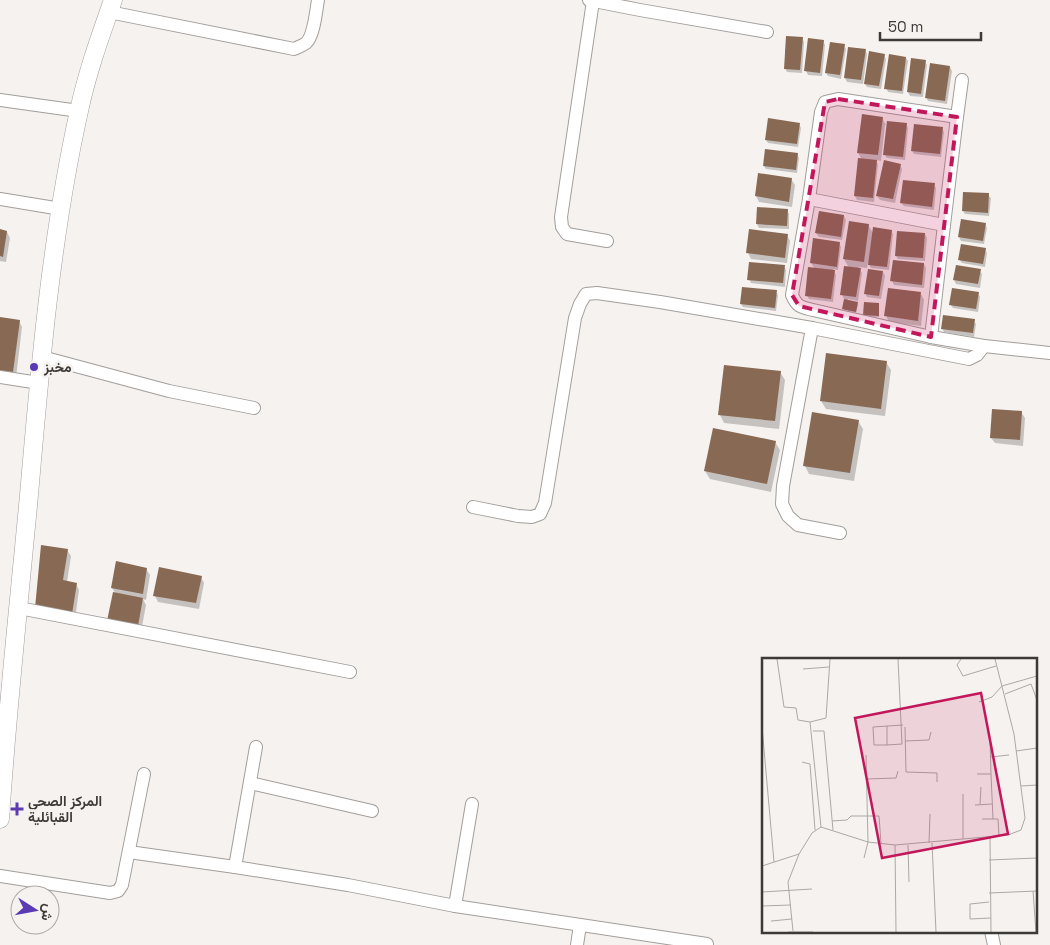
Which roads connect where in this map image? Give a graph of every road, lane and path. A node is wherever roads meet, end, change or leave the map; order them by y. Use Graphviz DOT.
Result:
graph roads {
  1 [pos="318,0"];
  2 [pos="589,0"];
  3 [pos="593,1"];
  4 [pos="111,6"];
  5 [pos="767,32"];
  6 [pos="962,80"];
  7 [pos="0,100"];
  8 [pos="79,112"];
  9 [pos="957,117"];
  10 [pos="0,199"];
  11 [pos="809,199"];
  12 [pos="60,209"];
  13 [pos="944,225"];
  14 [pos="608,241"];
  15 [pos="812,328"];
  16 [pos="931,337"];
  17 [pos="984,346"];
  18 [pos="1050,353"];
  19 [pos="42,357"];
  20 [pos="0,378"];
  21 [pos="39,383"];
  22 [pos="254,408"];
  23 [pos="473,507"];
  24 [pos="840,533"];
  25 [pos="18,608"];
  26 [pos="350,672"];
  27 [pos="256,746"];
  28 [pos="144,774"];
  29 [pos="250,783"];
  30 [pos="472,804"];
  31 [pos="0,810"];
  32 [pos="372,811"];
  33 [pos="0,819"];
  34 [pos="129,852"];
  35 [pos="235,867"];
  36 [pos="0,876"];
  37 [pos="455,906"];
  38 [pos="580,925"];
  39 [pos="991,932"];
  40 [pos="707,944"];
  41 [pos="577,945"];
  42 [pos="994,945"];
  1 -- 4 [label="street"];
  2 -- 3 [label="street"];
  3 -- 5 [label="street"];
  3 -- 14 [label="street"];
  4 -- 8 [label="main road"];
  6 -- 9 [label="street"];
  7 -- 8 [label="street"];
  8 -- 12 [label="main road"];
  9 -- 11 [label="street"];
  9 -- 13 [label="street"];
  10 -- 12 [label="street"];
  11 -- 13 [label="street"];
  11 -- 16 [label="street"];
  12 -- 19 [label="main road"];
  13 -- 16 [label="street"];
  15 -- 17 [label="street"];
  15 -- 23 [label="street"];
  15 -- 24 [label="street"];
  16 -- 17 [label="street"];
  17 -- 18 [label="street"];
  19 -- 21 [label="main road"];
  19 -- 22 [label="street"];
  20 -- 21 [label="street"];
  21 -- 25 [label="main road"];
  25 -- 26 [label="street"];
  25 -- 31 [label="main road"];
  27 -- 29 [label="street"];
  28 -- 34 [label="street"];
  29 -- 32 [label="street"];
  29 -- 35 [label="street"];
  30 -- 37 [label="street"];
  31 -- 33 [label="main road"];
  34 -- 35 [label="street"];
  34 -- 36 [label="street"];
  35 -- 37 [label="street"];
  37 -- 38 [label="street"];
  38 -- 40 [label="street"];
  38 -- 41 [label="street"];
  39 -- 42 [label="street"];
}
